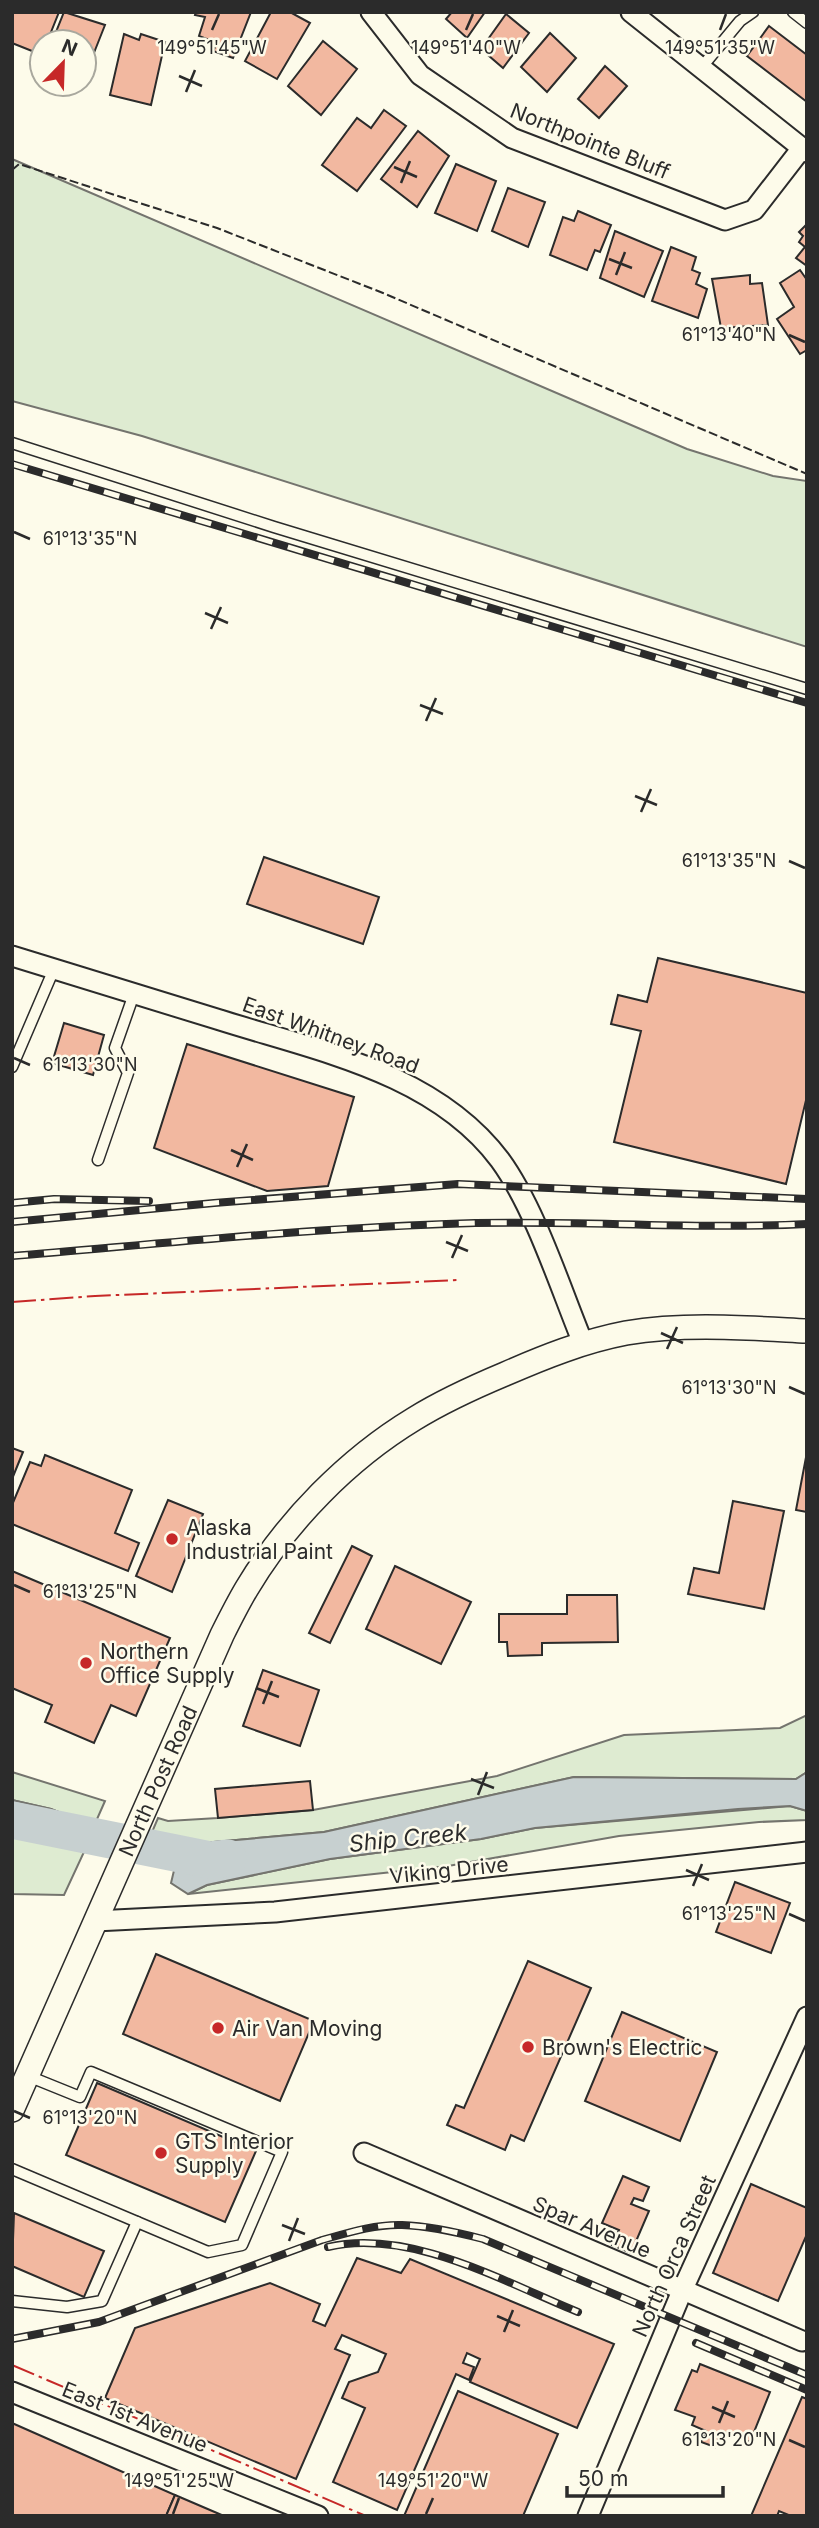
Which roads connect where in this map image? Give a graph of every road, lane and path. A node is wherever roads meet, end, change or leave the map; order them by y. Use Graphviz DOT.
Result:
graph roads {
  1 [pos="371,12"];
  2 [pos="631,12"];
  3 [pos="753,12"];
  4 [pos="793,12"];
  5 [pos="807,23"];
  6 [pos="701,68"];
  7 [pos="804,150"];
  8 [pos="12,443"];
  9 [pos="807,689"];
  10 [pos="12,956"];
  11 [pos="54,969"];
  12 [pos="134,994"];
  13 [pos="12,1067"];
  14 [pos="98,1160"];
  15 [pos="807,1331"];
  16 [pos="583,1343"];
  17 [pos="807,1852"];
  18 [pos="95,1920"];
  19 [pos="807,2017"];
  20 [pos="27,2075"];
  21 [pos="12,2110"];
  22 [pos="364,2153"];
  23 [pos="12,2169"];
  24 [pos="137,2222"];
  25 [pos="682,2291"];
  26 [pos="12,2301"];
  27 [pos="804,2335"];
  28 [pos="12,2392"];
  29 [pos="318,2516"];
  30 [pos="588,2516"];
  1 -- 7 [label="street, Northpointe Bluff"];
  2 -- 6 [label="street"];
  3 -- 6 [label="lane"];
  4 -- 5 [label="lane"];
  6 -- 7 [label="street"];
  8 -- 9 [label="lane"];
  10 -- 11 [label="street, East Whitney Road"];
  11 -- 12 [label="street, East Whitney Road"];
  11 -- 13 [label="lane"];
  12 -- 14 [label="lane"];
  12 -- 16 [label="street, East Whitney Road"];
  15 -- 16 [label="street, North Post Road"];
  16 -- 18 [label="street, North Post Road"];
  17 -- 18 [label="street, Viking Drive"];
  18 -- 20 [label="street, North Post Road"];
  19 -- 25 [label="street, North Orca Street"];
  20 -- 21 [label="street, North Post Road"];
  20 -- 24 [label="lane"];
  22 -- 25 [label="street, Spar Avenue"];
  23 -- 24 [label="lane"];
  24 -- 26 [label="lane"];
  25 -- 27 [label="street, Spar Avenue"];
  25 -- 30 [label="street, North Orca Street"];
  28 -- 29 [label="street, East 1st Avenue"];
}
